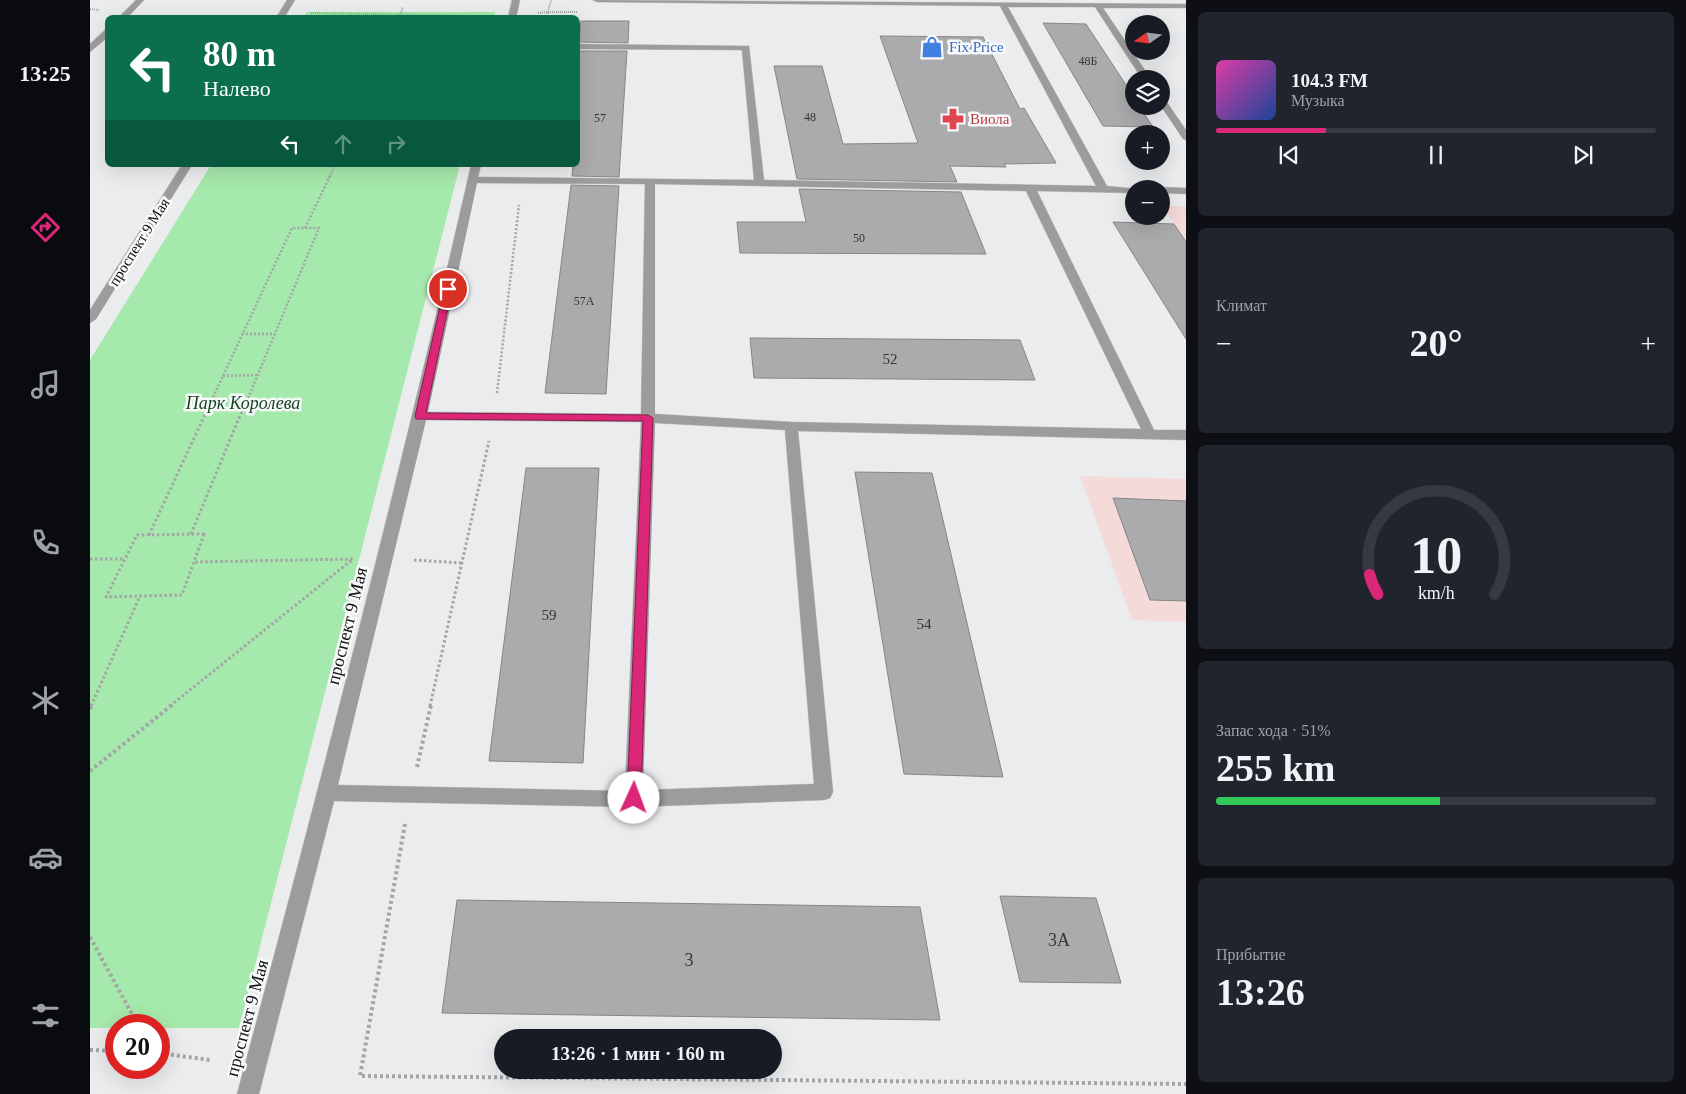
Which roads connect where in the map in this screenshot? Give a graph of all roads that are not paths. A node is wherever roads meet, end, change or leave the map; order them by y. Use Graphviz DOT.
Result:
graph roads {
  1 [pos="140,0"];
  2 [pos="291,0"];
  3 [pos="516,0"];
  4 [pos="597,0"];
  5 [pos="1003,4"];
  6 [pos="1097,4"];
  7 [pos="1184,5"];
  8 [pos="125,15"];
  9 [pos="282,15"];
  10 [pos="513,15"];
  11 [pos="105,35"];
  12 [pos="580,46"];
  13 [pos="91,47"];
  14 [pos="1141,70"];
  15 [pos="1170,113"];
  16 [pos="1186,137"];
  17 [pos="186,167"];
  18 [pos="474,173"];
  19 [pos="650,182"];
  20 [pos="759,183"];
  21 [pos="1030,188"];
  22 [pos="1103,189"];
  23 [pos="1125,190"];
  24 [pos="1170,190"];
  25 [pos="1186,191"];
  26 [pos="90,319"];
  27 [pos="420,416"];
  28 [pos="648,418"];
  29 [pos="790,426"];
  30 [pos="1150,435"];
  31 [pos="1186,435"];
  32 [pos="327,792"];
  33 [pos="634,798"];
  34 [pos="248,1094"];
  1 -- 8 [label="street"];
  2 -- 9 [label="street"];
  3 -- 10 [label="street"];
  4 -- 5 [label="street"];
  5 -- 6 [label="street"];
  5 -- 22 [label="street"];
  6 -- 7 [label="street"];
  6 -- 14 [label="street"];
  11 -- 13 [label="street"];
  12 -- 20 [label="street"];
  15 -- 16 [label="street"];
  17 -- 26 [label="street, проспект 9 Мая"];
  18 -- 19 [label="street"];
  18 -- 27 [label="street, проспект 9 Мая"];
  19 -- 20 [label="street"];
  19 -- 28 [label="street"];
  20 -- 21 [label="street"];
  21 -- 22 [label="street"];
  21 -- 30 [label="street"];
  22 -- 23 [label="street"];
  24 -- 25 [label="street"];
  27 -- 28 [label="street"];
  27 -- 32 [label="street, проспект 9 Мая"];
  28 -- 29 [label="street"];
  28 -- 33 [label="street"];
  29 -- 30 [label="street"];
  29 -- 33 [label="street"];
  30 -- 31 [label="street"];
  32 -- 33 [label="street"];
  32 -- 34 [label="street, проспект 9 Мая"];
}
